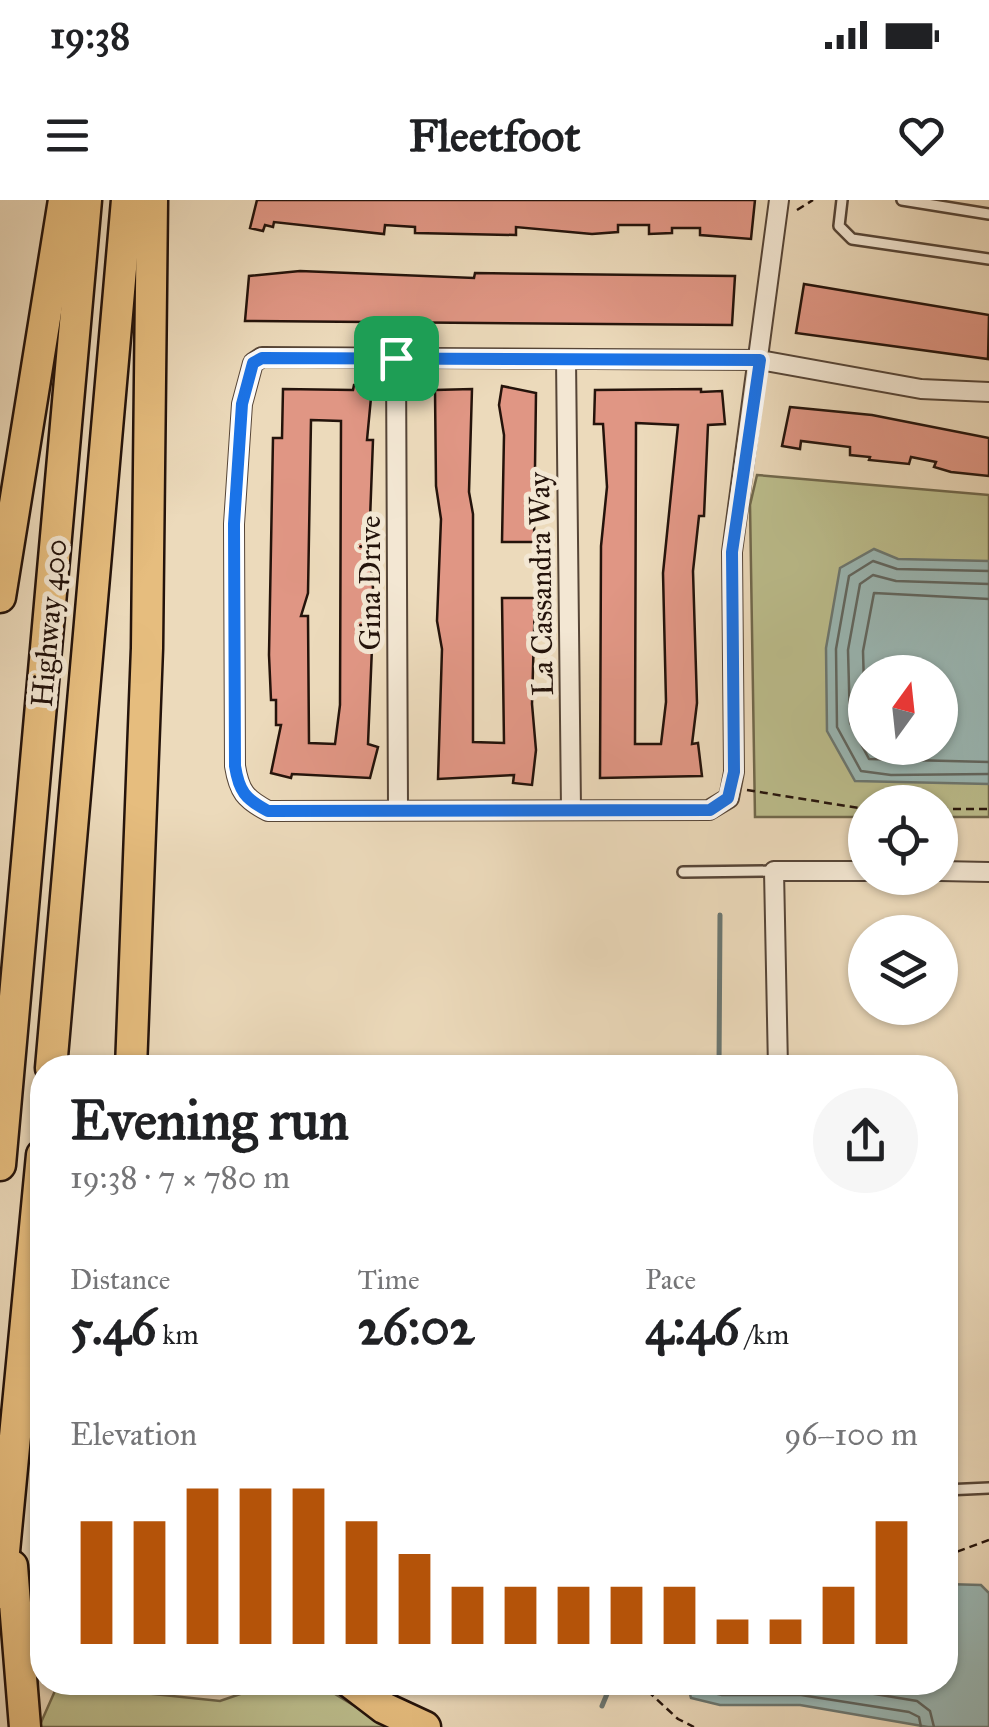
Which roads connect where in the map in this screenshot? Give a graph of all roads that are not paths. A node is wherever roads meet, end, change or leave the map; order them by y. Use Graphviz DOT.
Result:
graph roads {
  1 [pos="64,200"];
  2 [pos="86,200"];
  3 [pos="126,200"];
  4 [pos="152,200"];
  5 [pos="779,200"];
  6 [pos="842,200"];
  7 [pos="902,200"];
  8 [pos="989,214"];
  9 [pos="989,259"];
  10 [pos="396,358"];
  11 [pos="566,359"];
  12 [pos="760,360"];
  13 [pos="989,392"];
  14 [pos="0,597"];
  15 [pos="398,808"];
  16 [pos="571,809"];
  17 [pos="774,871"];
  18 [pos="848,871"];
  19 [pos="684,872"];
  20 [pos="958,872"];
  21 [pos="989,872"];
  22 [pos="52,1055"];
  23 [pos="132,1055"];
  24 [pos="778,1055"];
  25 [pos="0,1165"];
  26 [pos="30,1281"];
  27 [pos="989,1488"];
  28 [pos="958,1489"];
  29 [pos="6,1534"];
  30 [pos="0,1593"];
  31 [pos="367,1695"];
  32 [pos="25,1727"];
  33 [pos="424,1727"];
  1 -- 14 [label="highway"];
  2 -- 25 [label="highway, Highway 400"];
  3 -- 22 [label="highway, Highway 400"];
  4 -- 23 [label="highway"];
  5 -- 12 [label="street"];
  6 -- 9 [label="lane"];
  7 -- 8 [label="lane"];
  10 -- 11 [label="street"];
  10 -- 15 [label="street, Gina Drive"];
  10 -- 15 [label="street"];
  11 -- 12 [label="street"];
  11 -- 16 [label="street, La Cassandra Way"];
  12 -- 13 [label="street"];
  12 -- 16 [label="street"];
  15 -- 16 [label="street"];
  17 -- 18 [label="street"];
  17 -- 19 [label="lane"];
  17 -- 24 [label="street"];
  20 -- 21 [label="street"];
  26 -- 29 [label="highway"];
  27 -- 28 [label="lane"];
  29 -- 30 [label="highway"];
  29 -- 32 [label="highway"];
  31 -- 33 [label="highway"];
}
